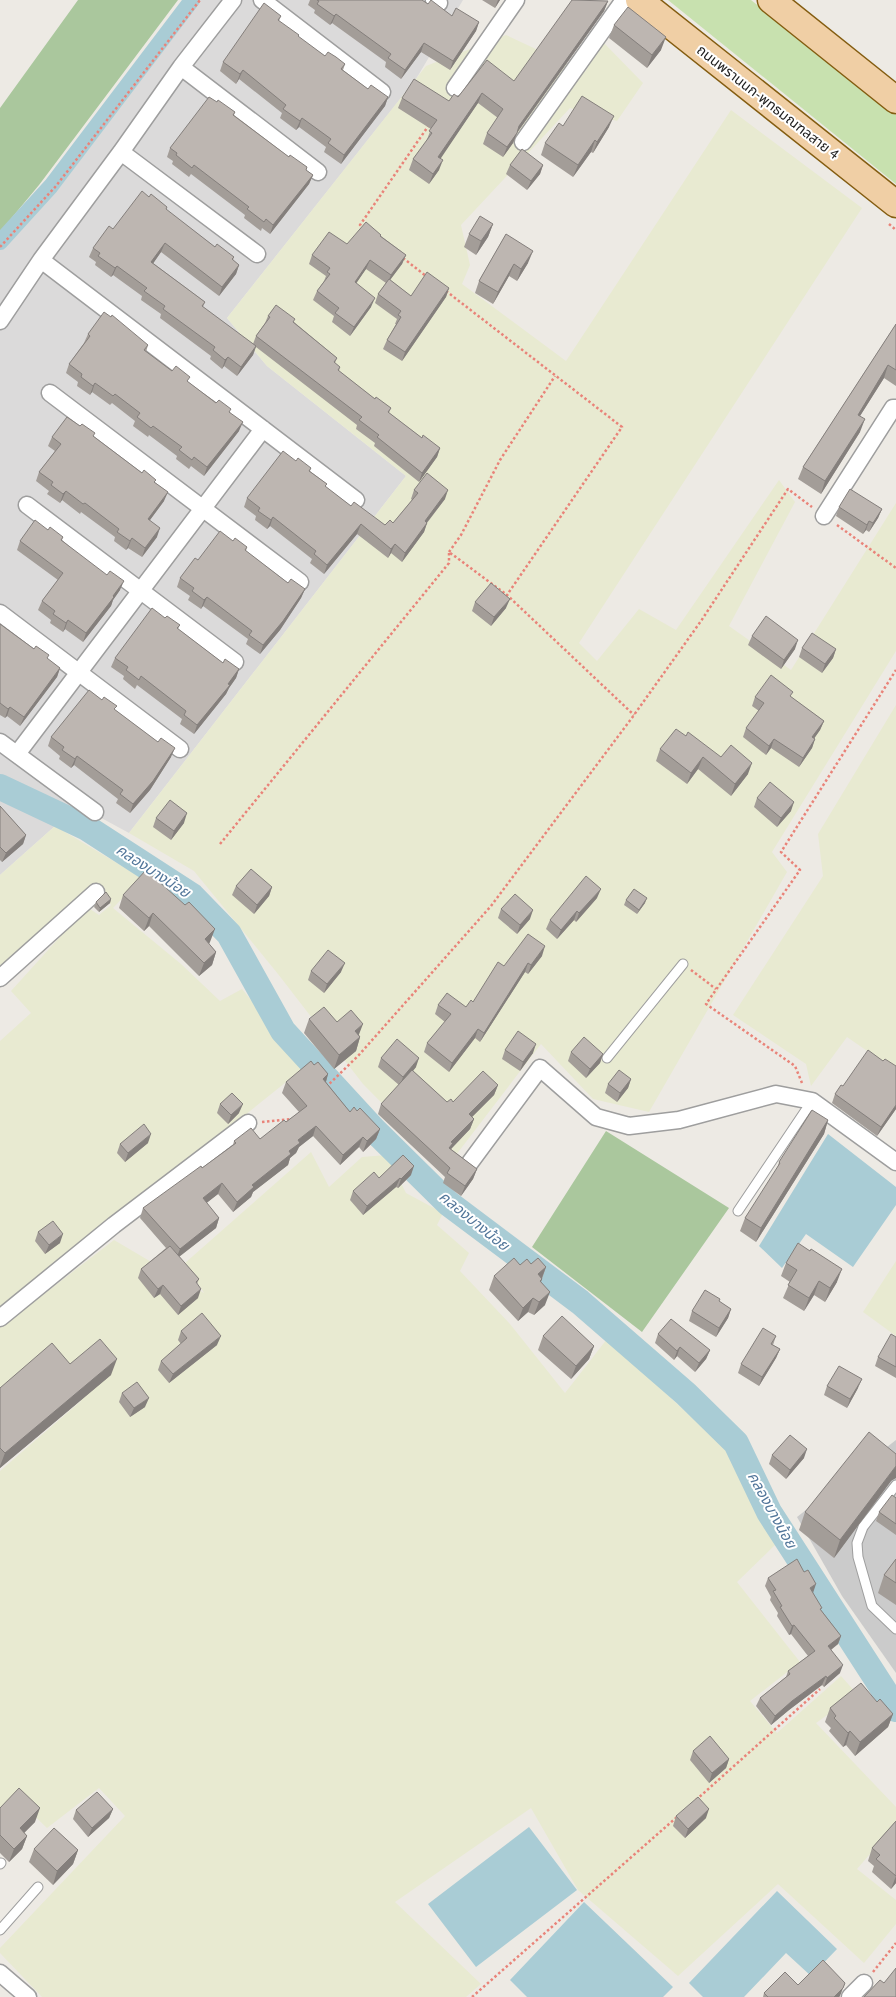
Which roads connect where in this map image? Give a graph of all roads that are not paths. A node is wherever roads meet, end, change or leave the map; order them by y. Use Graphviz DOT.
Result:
graph roads {
  1 [pos="233,0"];
  2 [pos="262,0"];
  3 [pos="516,0"];
  4 [pos="624,0"];
  5 [pos="639,0"];
  6 [pos="771,0"];
  7 [pos="180,67"];
  8 [pos="455,88"];
  9 [pos="382,92"];
  10 [pos="896,100"];
  11 [pos="523,142"];
  12 [pos="121,152"];
  13 [pos="318,172"];
  14 [pos="896,204"];
  15 [pos="257,254"];
  16 [pos="41,260"];
  17 [pos="0,321"];
  18 [pos="50,393"];
  19 [pos="896,408"];
  20 [pos="262,428"];
  21 [pos="356,500"];
  22 [pos="27,505"];
  23 [pos="202,508"];
  24 [pos="824,516"];
  25 [pos="300,582"];
  26 [pos="140,590"];
  27 [pos="0,613"];
  28 [pos="235,662"];
  29 [pos="78,672"];
  30 [pos="0,742"];
  31 [pos="180,749"];
  32 [pos="16,754"];
  33 [pos="95,812"];
  34 [pos="96,892"];
  35 [pos="683,964"];
  36 [pos="0,978"];
  37 [pos="607,1058"];
  38 [pos="812,1100"];
  39 [pos="248,1123"];
  40 [pos="896,1162"];
  41 [pos="469,1164"];
  42 [pos="738,1211"];
  43 [pos="0,1318"];
  44 [pos="896,1485"];
  45 [pos="896,1629"];
  46 [pos="38,1887"];
  47 [pos="0,1930"];
  48 [pos="0,1973"];
  49 [pos="864,1983"];
  50 [pos="28,1997"];
  51 [pos="850,1997"];
  1 -- 7 [label="street"];
  2 -- 9 [label="street"];
  3 -- 8 [label="street"];
  4 -- 11 [label="street"];
  5 -- 14 [label="main road, ถนนพรานนก-พุทธมณฑลสาย 4"];
  6 -- 10 [label="main road"];
  7 -- 12 [label="street"];
  7 -- 13 [label="street"];
  12 -- 15 [label="street"];
  12 -- 16 [label="street"];
  16 -- 17 [label="street"];
  16 -- 20 [label="street"];
  18 -- 23 [label="street"];
  19 -- 24 [label="street"];
  20 -- 21 [label="street"];
  20 -- 23 [label="street"];
  22 -- 26 [label="street"];
  23 -- 25 [label="street"];
  23 -- 26 [label="street"];
  26 -- 28 [label="street"];
  26 -- 29 [label="street"];
  27 -- 29 [label="street"];
  29 -- 31 [label="street"];
  29 -- 32 [label="street"];
  30 -- 32 [label="street"];
  32 -- 33 [label="street"];
  34 -- 36 [label="street"];
  35 -- 37 [label="lane"];
  38 -- 40 [label="street"];
  38 -- 41 [label="street"];
  38 -- 42 [label="lane"];
  39 -- 43 [label="street"];
  44 -- 45 [label="lane"];
  46 -- 47 [label="lane"];
  48 -- 50 [label="street"];
  49 -- 51 [label="street"];
}
